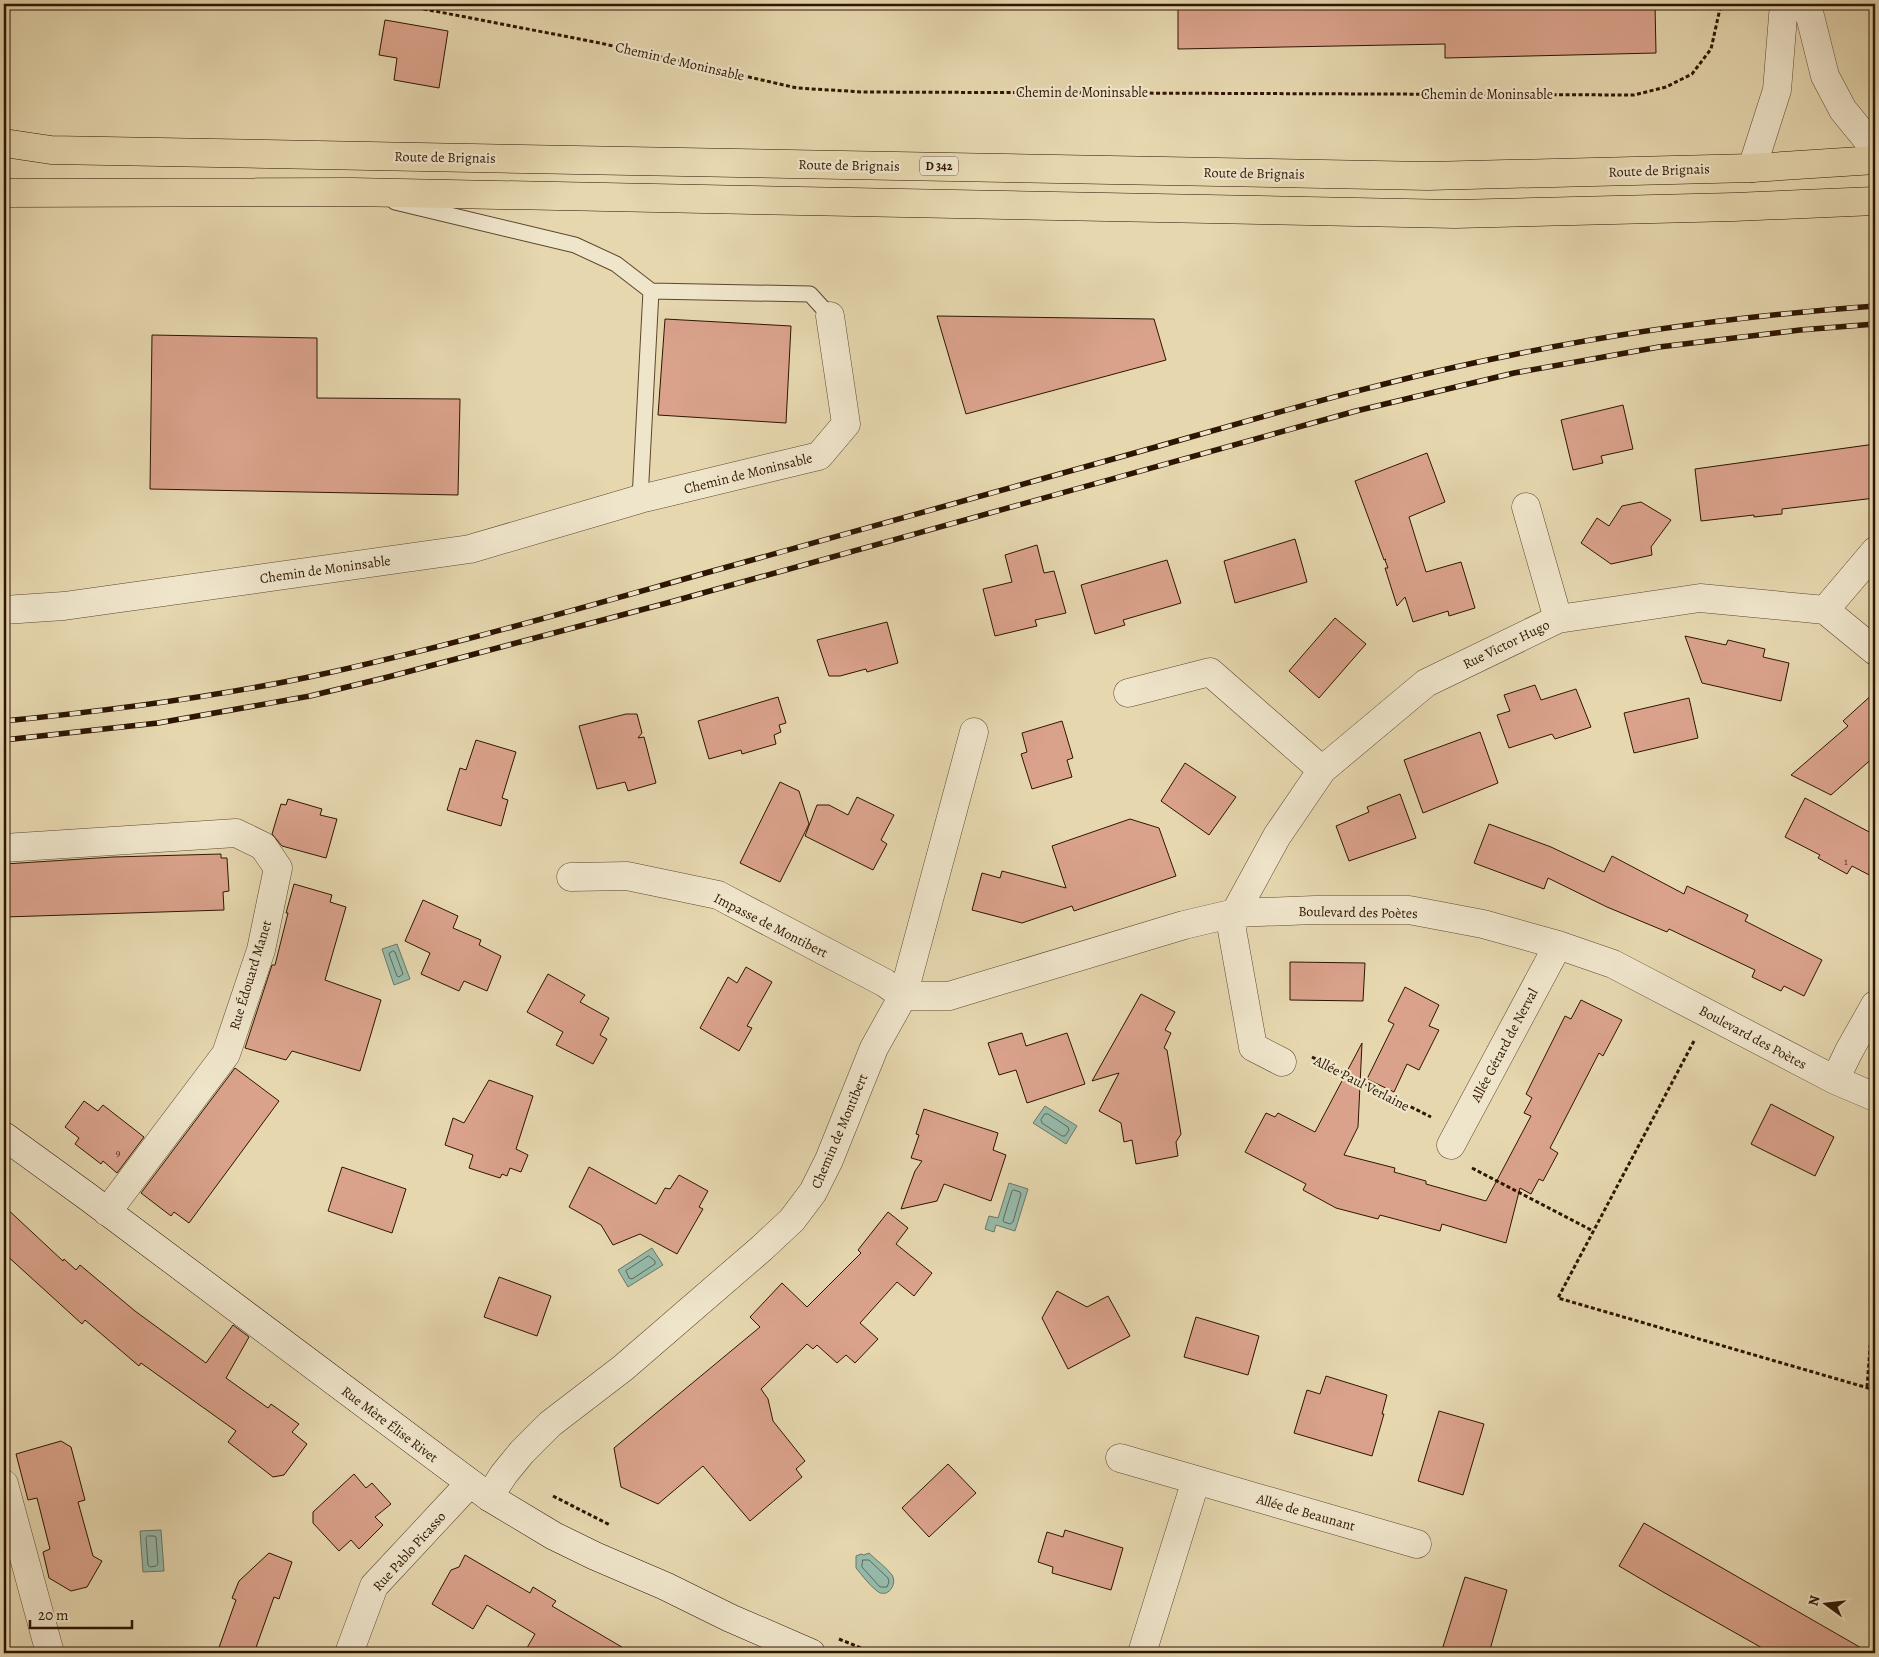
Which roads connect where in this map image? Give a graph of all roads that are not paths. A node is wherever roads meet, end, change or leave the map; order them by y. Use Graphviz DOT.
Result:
graph roads {
  1 [pos="1784,4"];
  2 [pos="1807,4"];
  3 [pos="4,143"];
  4 [pos="1875,149"];
  5 [pos="1875,160"];
  6 [pos="1752,168"];
  7 [pos="352,192"];
  8 [pos="4,193"];
  9 [pos="1875,201"];
  10 [pos="651,291"];
  11 [pos="830,316"];
  12 [pos="640,499"];
  13 [pos="1526,506"];
  14 [pos="1875,551"];
  15 [pos="4,610"];
  16 [pos="1825,610"];
  17 [pos="1558,619"];
  18 [pos="1875,651"];
  19 [pos="1128,693"];
  20 [pos="974,732"];
  21 [pos="1322,770"];
  22 [pos="4,848"];
  23 [pos="570,877"];
  24 [pos="1235,913"];
  25 [pos="1558,945"];
  26 [pos="903,996"];
  27 [pos="1875,1005"];
  28 [pos="1282,1062"];
  29 [pos="1835,1080"];
  30 [pos="1875,1097"];
  31 [pos="4,1136"];
  32 [pos="1455,1138"];
  33 [pos="107,1212"];
  34 [pos="1120,1458"];
  35 [pos="1196,1480"];
  36 [pos="4,1484"];
  37 [pos="479,1490"];
  38 [pos="1417,1544"];
  39 [pos="50,1653"];
  40 [pos="349,1653"];
  41 [pos="811,1653"];
  42 [pos="1142,1653"];
  1 -- 6 [label="street"];
  2 -- 4 [label="street"];
  3 -- 6 [label="main road, Route de Brignais / D 342"];
  5 -- 6 [label="main road, Route de Brignais / D 342"];
  7 -- 8 [label="main road"];
  7 -- 9 [label="main road"];
  7 -- 10 [label="lane"];
  10 -- 11 [label="lane, Chemin de Moninsable"];
  10 -- 12 [label="lane"];
  11 -- 12 [label="street, Chemin de Moninsable"];
  12 -- 15 [label="street, Chemin de Moninsable"];
  13 -- 17 [label="street"];
  14 -- 16 [label="street"];
  16 -- 17 [label="street, Rue Victor Hugo"];
  16 -- 18 [label="street"];
  17 -- 21 [label="street, Rue Victor Hugo"];
  19 -- 21 [label="street"];
  20 -- 26 [label="street, Chemin de Montibert"];
  21 -- 24 [label="street, Rue Victor Hugo"];
  22 -- 33 [label="street, Rue Édouard Manet"];
  23 -- 26 [label="street, Impasse de Montibert"];
  24 -- 25 [label="street, Boulevard des Poètes"];
  24 -- 26 [label="street, Boulevard des Poètes"];
  24 -- 28 [label="street"];
  25 -- 29 [label="street, Boulevard des Poètes"];
  25 -- 32 [label="street, Allée Gérard de Nerval"];
  26 -- 37 [label="street, Chemin de Montibert"];
  27 -- 29 [label="street"];
  29 -- 30 [label="street, Boulevard des Poètes"];
  31 -- 33 [label="street, Rue Mère Élise Rivet"];
  33 -- 37 [label="street, Rue Mère Élise Rivet"];
  34 -- 35 [label="street, Allée de Beaunant"];
  35 -- 38 [label="street, Allée de Beaunant"];
  35 -- 42 [label="street"];
  36 -- 39 [label="street"];
  37 -- 40 [label="street, Rue Pablo Picasso"];
  37 -- 41 [label="street, Rue Mère Élise Rivet"];
}
